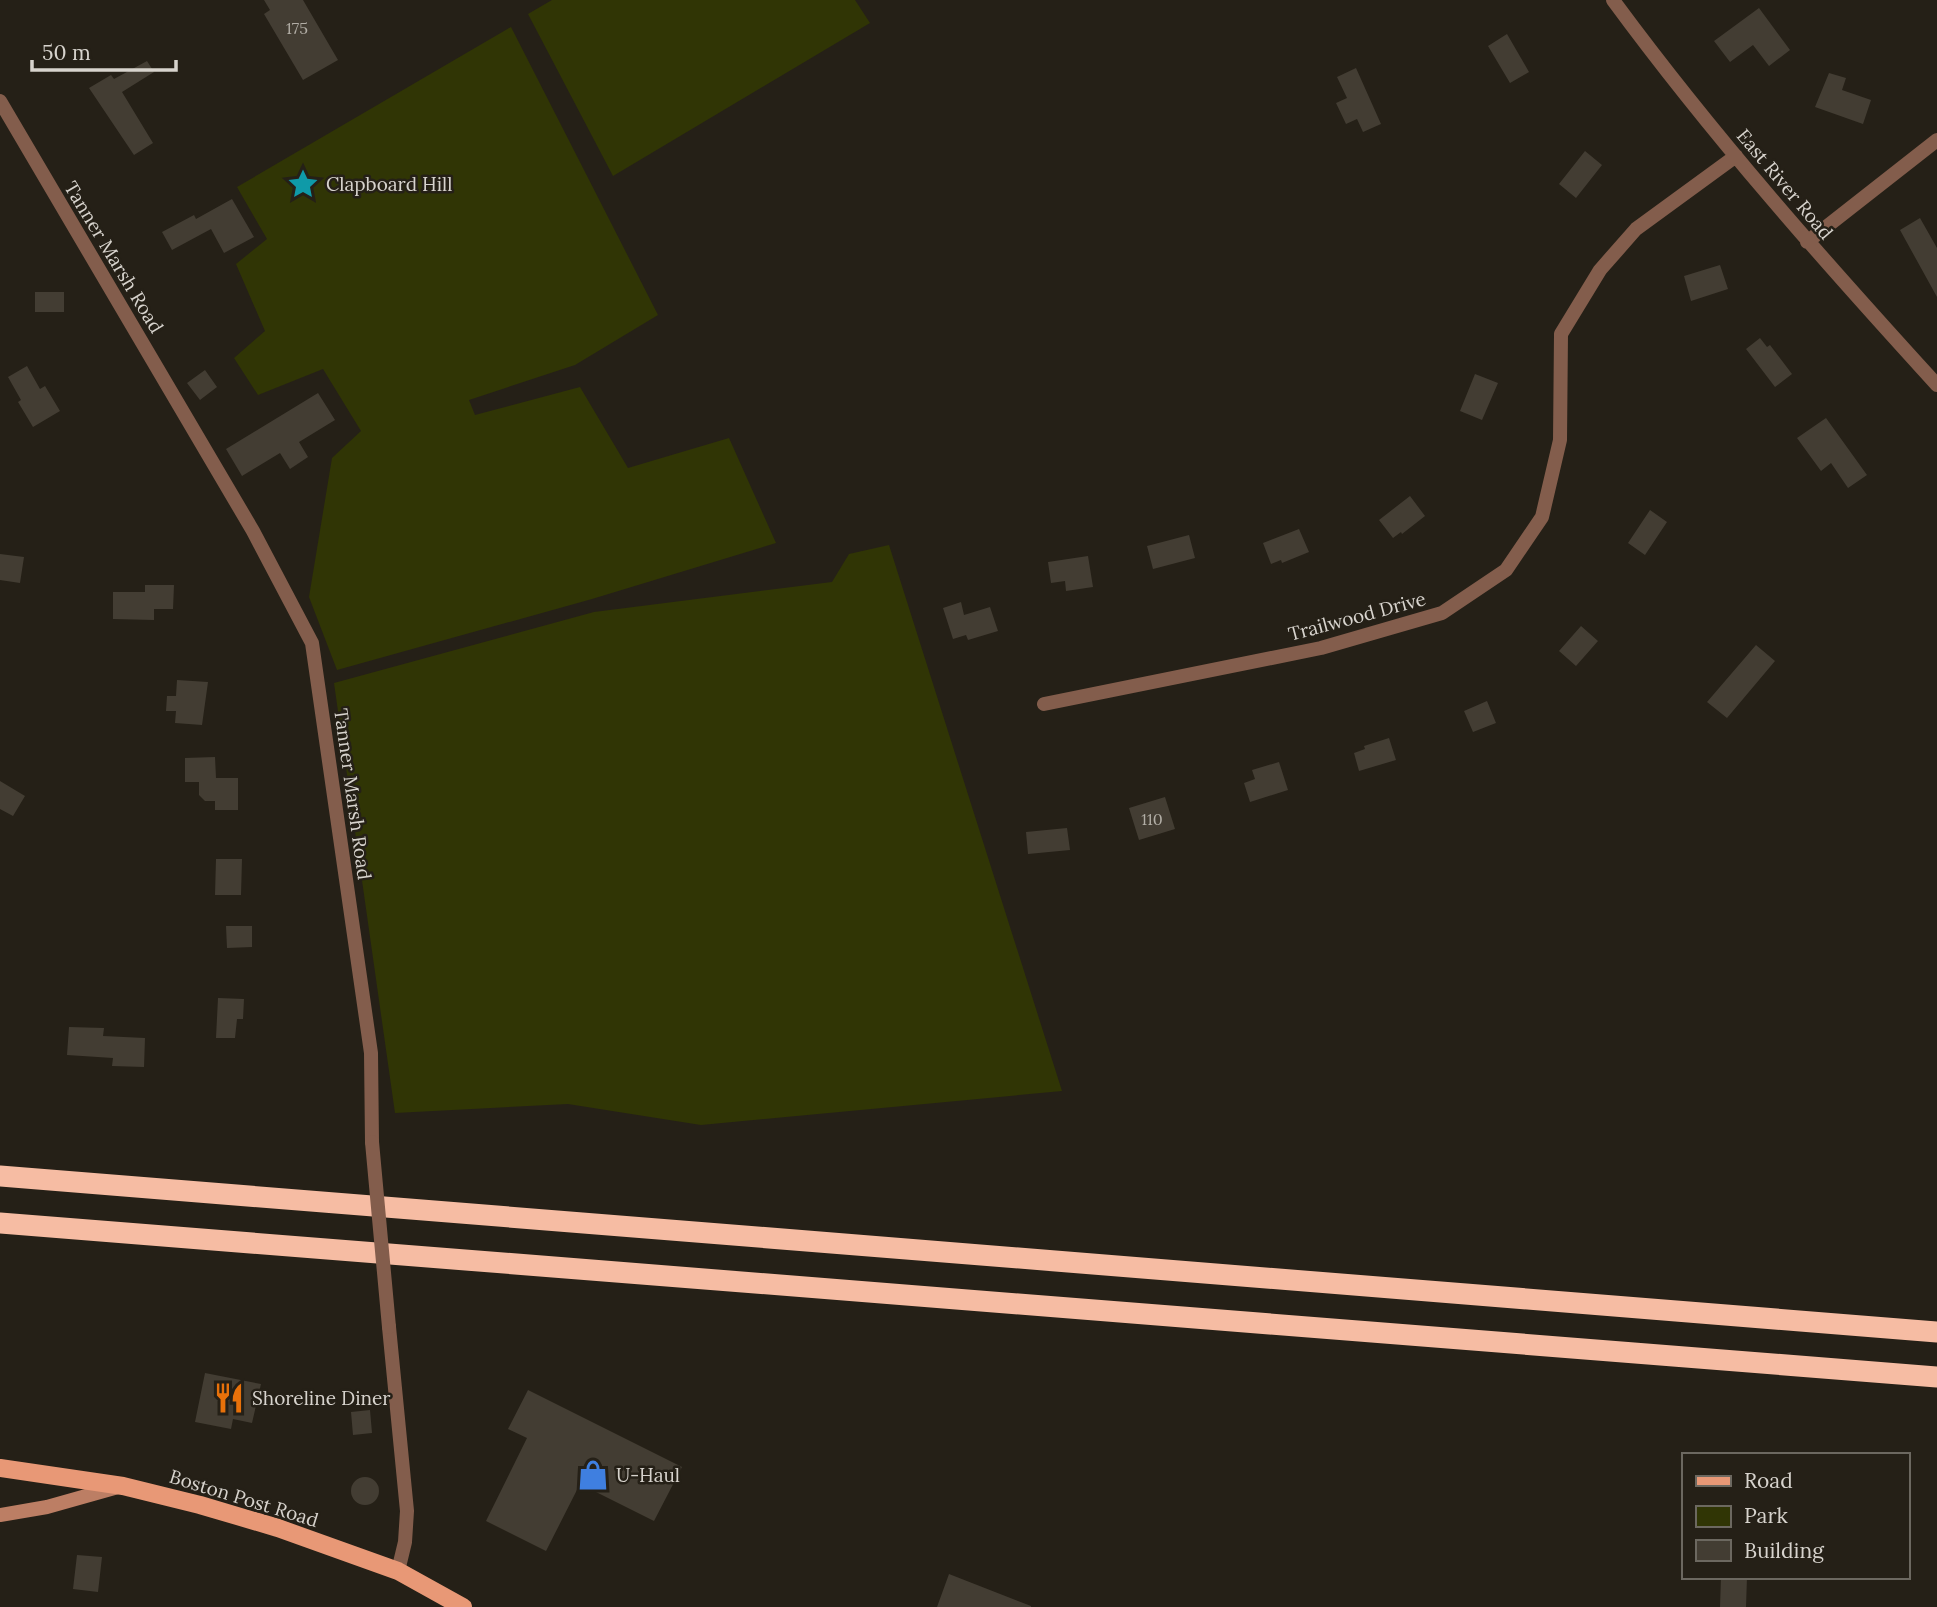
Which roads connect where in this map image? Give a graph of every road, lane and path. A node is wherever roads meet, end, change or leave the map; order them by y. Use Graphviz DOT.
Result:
graph roads {
  1 [pos="1614,0"];
  2 [pos="0,101"];
  3 [pos="1937,140"];
  4 [pos="1736,156"];
  5 [pos="1807,242"];
  6 [pos="1937,385"];
  7 [pos="1044,704"];
  8 [pos="0,1176"];
  9 [pos="0,1223"];
  10 [pos="0,1237"];
  11 [pos="313,1248"];
  12 [pos="1937,1332"];
  13 [pos="1937,1377"];
  14 [pos="0,1468"];
  15 [pos="123,1486"];
  16 [pos="0,1514"];
  17 [pos="398,1571"];
  18 [pos="463,1607"];
  1 -- 4 [label="street, East River Road"];
  2 -- 17 [label="street, Tanner Marsh Road, bridge"];
  3 -- 5 [label="street"];
  4 -- 5 [label="street, East River Road"];
  4 -- 7 [label="street, Trailwood Drive"];
  5 -- 6 [label="street, East River Road"];
  8 -- 12 [label="highway"];
  9 -- 11 [label="highway"];
  10 -- 11 [label="highway"];
  11 -- 13 [label="highway"];
  14 -- 15 [label="main road, Boston Post Road"];
  15 -- 16 [label="main road"];
  15 -- 17 [label="main road, Boston Post Road"];
  17 -- 18 [label="main road, Boston Post Road"];
}
